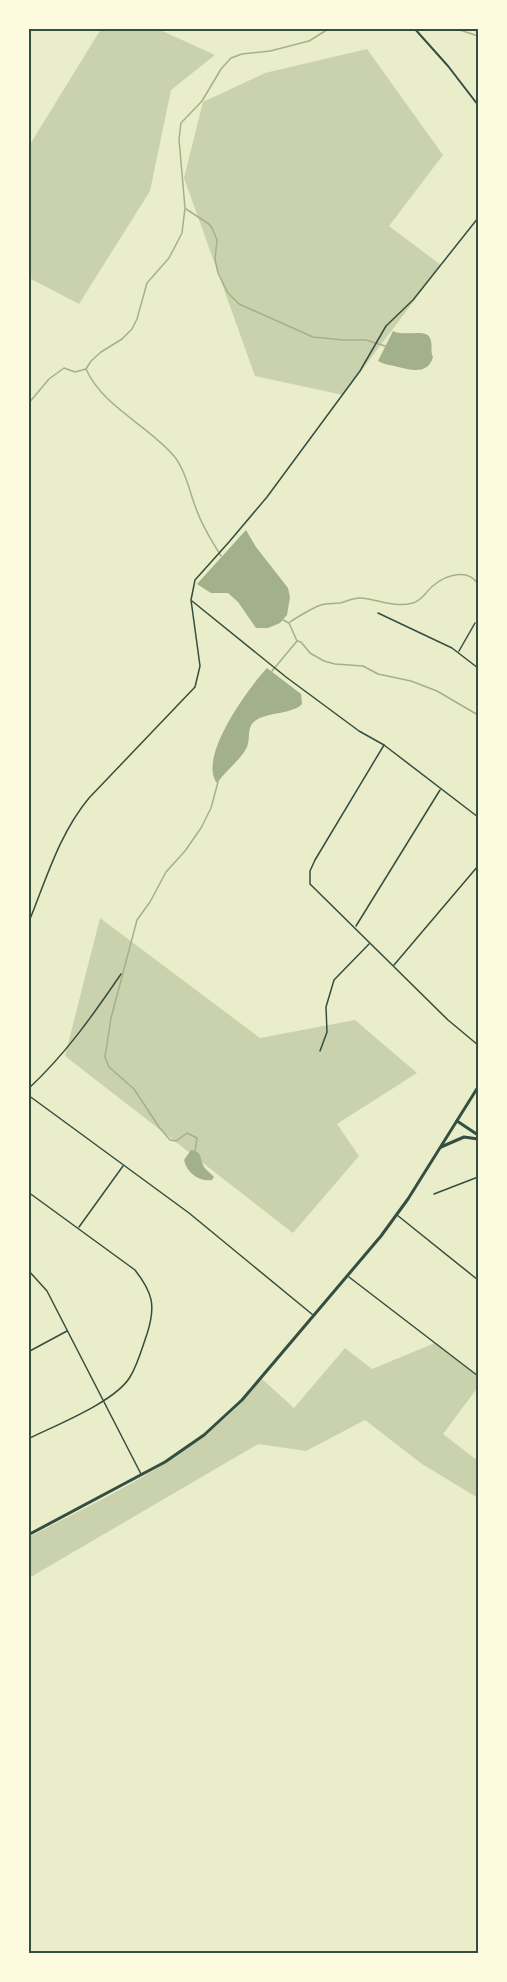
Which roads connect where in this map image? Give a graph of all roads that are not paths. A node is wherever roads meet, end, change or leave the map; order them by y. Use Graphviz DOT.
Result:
graph roads {
  1 [pos="414,28"];
  2 [pos="478,105"];
  3 [pos="478,218"];
  4 [pos="191,600"];
  5 [pos="378,613"];
  6 [pos="475,623"];
  7 [pos="458,652"];
  8 [pos="478,668"];
  9 [pos="384,745"];
  10 [pos="440,789"];
  11 [pos="478,817"];
  12 [pos="478,866"];
  13 [pos="28,924"];
  14 [pos="355,927"];
  15 [pos="370,944"];
  16 [pos="393,966"];
  17 [pos="121,974"];
  18 [pos="478,1045"];
  19 [pos="320,1051"];
  20 [pos="478,1087"];
  21 [pos="28,1089"];
  22 [pos="28,1095"];
  23 [pos="457,1121"];
  24 [pos="478,1137"];
  25 [pos="441,1147"];
  26 [pos="124,1166"];
  27 [pos="478,1177"];
  28 [pos="28,1192"];
  29 [pos="434,1194"];
  30 [pos="397,1215"];
  31 [pos="78,1228"];
  32 [pos="28,1270"];
  33 [pos="349,1276"];
  34 [pos="478,1280"];
  35 [pos="314,1316"];
  36 [pos="67,1331"];
  37 [pos="28,1352"];
  38 [pos="478,1376"];
  39 [pos="104,1401"];
  40 [pos="28,1439"];
  41 [pos="142,1475"];
  42 [pos="28,1534"];
  1 -- 2 [label="street"];
  3 -- 4 [label="street"];
  4 -- 9 [label="street"];
  4 -- 13 [label="street"];
  5 -- 7 [label="street"];
  6 -- 7 [label="street"];
  7 -- 8 [label="street"];
  9 -- 10 [label="street"];
  9 -- 14 [label="street"];
  10 -- 11 [label="street"];
  10 -- 14 [label="street"];
  12 -- 16 [label="street"];
  14 -- 15 [label="street"];
  15 -- 16 [label="street"];
  15 -- 19 [label="street"];
  16 -- 18 [label="street"];
  17 -- 21 [label="street"];
  20 -- 23 [label="main road"];
  22 -- 26 [label="street"];
  23 -- 24 [label="main road"];
  23 -- 25 [label="main road"];
  24 -- 25 [label="main road"];
  25 -- 30 [label="main road"];
  26 -- 31 [label="street"];
  26 -- 35 [label="street"];
  27 -- 29 [label="street"];
  28 -- 31 [label="street"];
  30 -- 33 [label="main road"];
  30 -- 34 [label="street"];
  31 -- 39 [label="street"];
  32 -- 36 [label="street"];
  33 -- 35 [label="main road"];
  33 -- 38 [label="street"];
  35 -- 41 [label="main road"];
  36 -- 37 [label="street"];
  36 -- 39 [label="street"];
  39 -- 40 [label="street"];
  39 -- 41 [label="street"];
  41 -- 42 [label="main road"];
}
